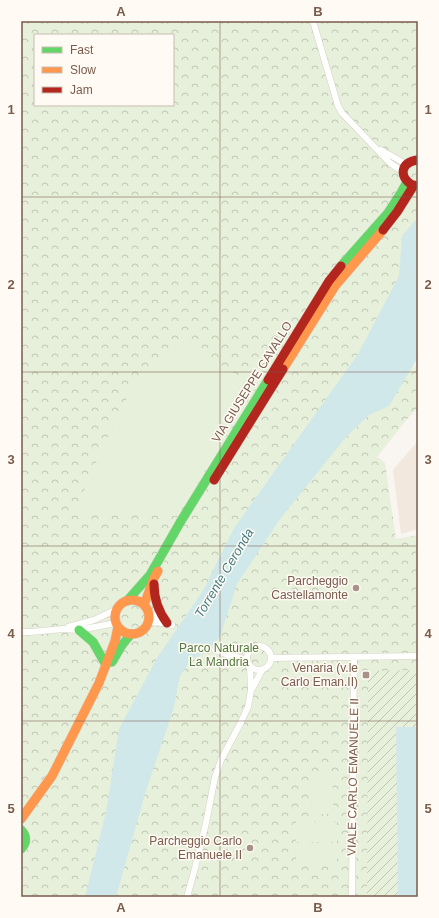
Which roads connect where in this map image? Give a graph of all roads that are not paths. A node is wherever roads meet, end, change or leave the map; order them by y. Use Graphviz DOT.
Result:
graph roads {
  1 [pos="313,21"];
  2 [pos="372,145"];
  3 [pos="418,160"];
  4 [pos="405,168"];
  5 [pos="413,184"];
  6 [pos="154,578"];
  7 [pos="127,601"];
  8 [pos="146,608"];
  9 [pos="117,609"];
  10 [pos="148,622"];
  11 [pos="169,624"];
  12 [pos="117,625"];
  13 [pos="63,629"];
  14 [pos="79,630"];
  15 [pos="21,632"];
  16 [pos="131,634"];
  17 [pos="215,650"];
  18 [pos="248,653"];
  19 [pos="418,656"];
  20 [pos="237,657"];
  21 [pos="354,657"];
  22 [pos="271,658"];
  23 [pos="249,663"];
  24 [pos="106,666"];
  25 [pos="262,670"];
  26 [pos="99,683"];
  27 [pos="251,690"];
  28 [pos="24,815"];
  29 [pos="22,830"];
  30 [pos="22,848"];
  31 [pos="187,897"];
  32 [pos="352,897"];
  1 -- 2 [label="street"];
  2 -- 4 [label="street"];
  2 -- 4 [label="street"];
  3 -- 4 [label="street"];
  4 -- 5 [label="street"];
  5 -- 6 [label="street, VIA GIUSEPPE CAVALLO"];
  5 -- 7 [label="street, VIA GIUSEPPE CAVALLO"];
  6 -- 8 [label="street, VIA GIUSEPPE CAVALLO"];
  6 -- 11 [label="street"];
  7 -- 8 [label="street"];
  7 -- 9 [label="street"];
  8 -- 10 [label="street"];
  8 -- 11 [label="street"];
  9 -- 12 [label="street"];
  9 -- 13 [label="street"];
  10 -- 11 [label="street"];
  10 -- 16 [label="street"];
  12 -- 14 [label="street"];
  12 -- 16 [label="street"];
  12 -- 24 [label="street"];
  13 -- 14 [label="street"];
  13 -- 15 [label="street"];
  14 -- 24 [label="street"];
  16 -- 26 [label="street"];
  17 -- 20 [label="street"];
  18 -- 20 [label="street"];
  18 -- 22 [label="street"];
  18 -- 23 [label="street"];
  19 -- 21 [label="street"];
  20 -- 23 [label="street"];
  21 -- 22 [label="street"];
  21 -- 32 [label="street, VIALE CARLO EMANUELE II"];
  22 -- 25 [label="street"];
  23 -- 25 [label="street"];
  23 -- 27 [label="street"];
  24 -- 26 [label="street"];
  25 -- 27 [label="street"];
  26 -- 28 [label="street"];
  27 -- 31 [label="street"];
  28 -- 29 [label="street"];
  29 -- 30 [label="street"];
}
